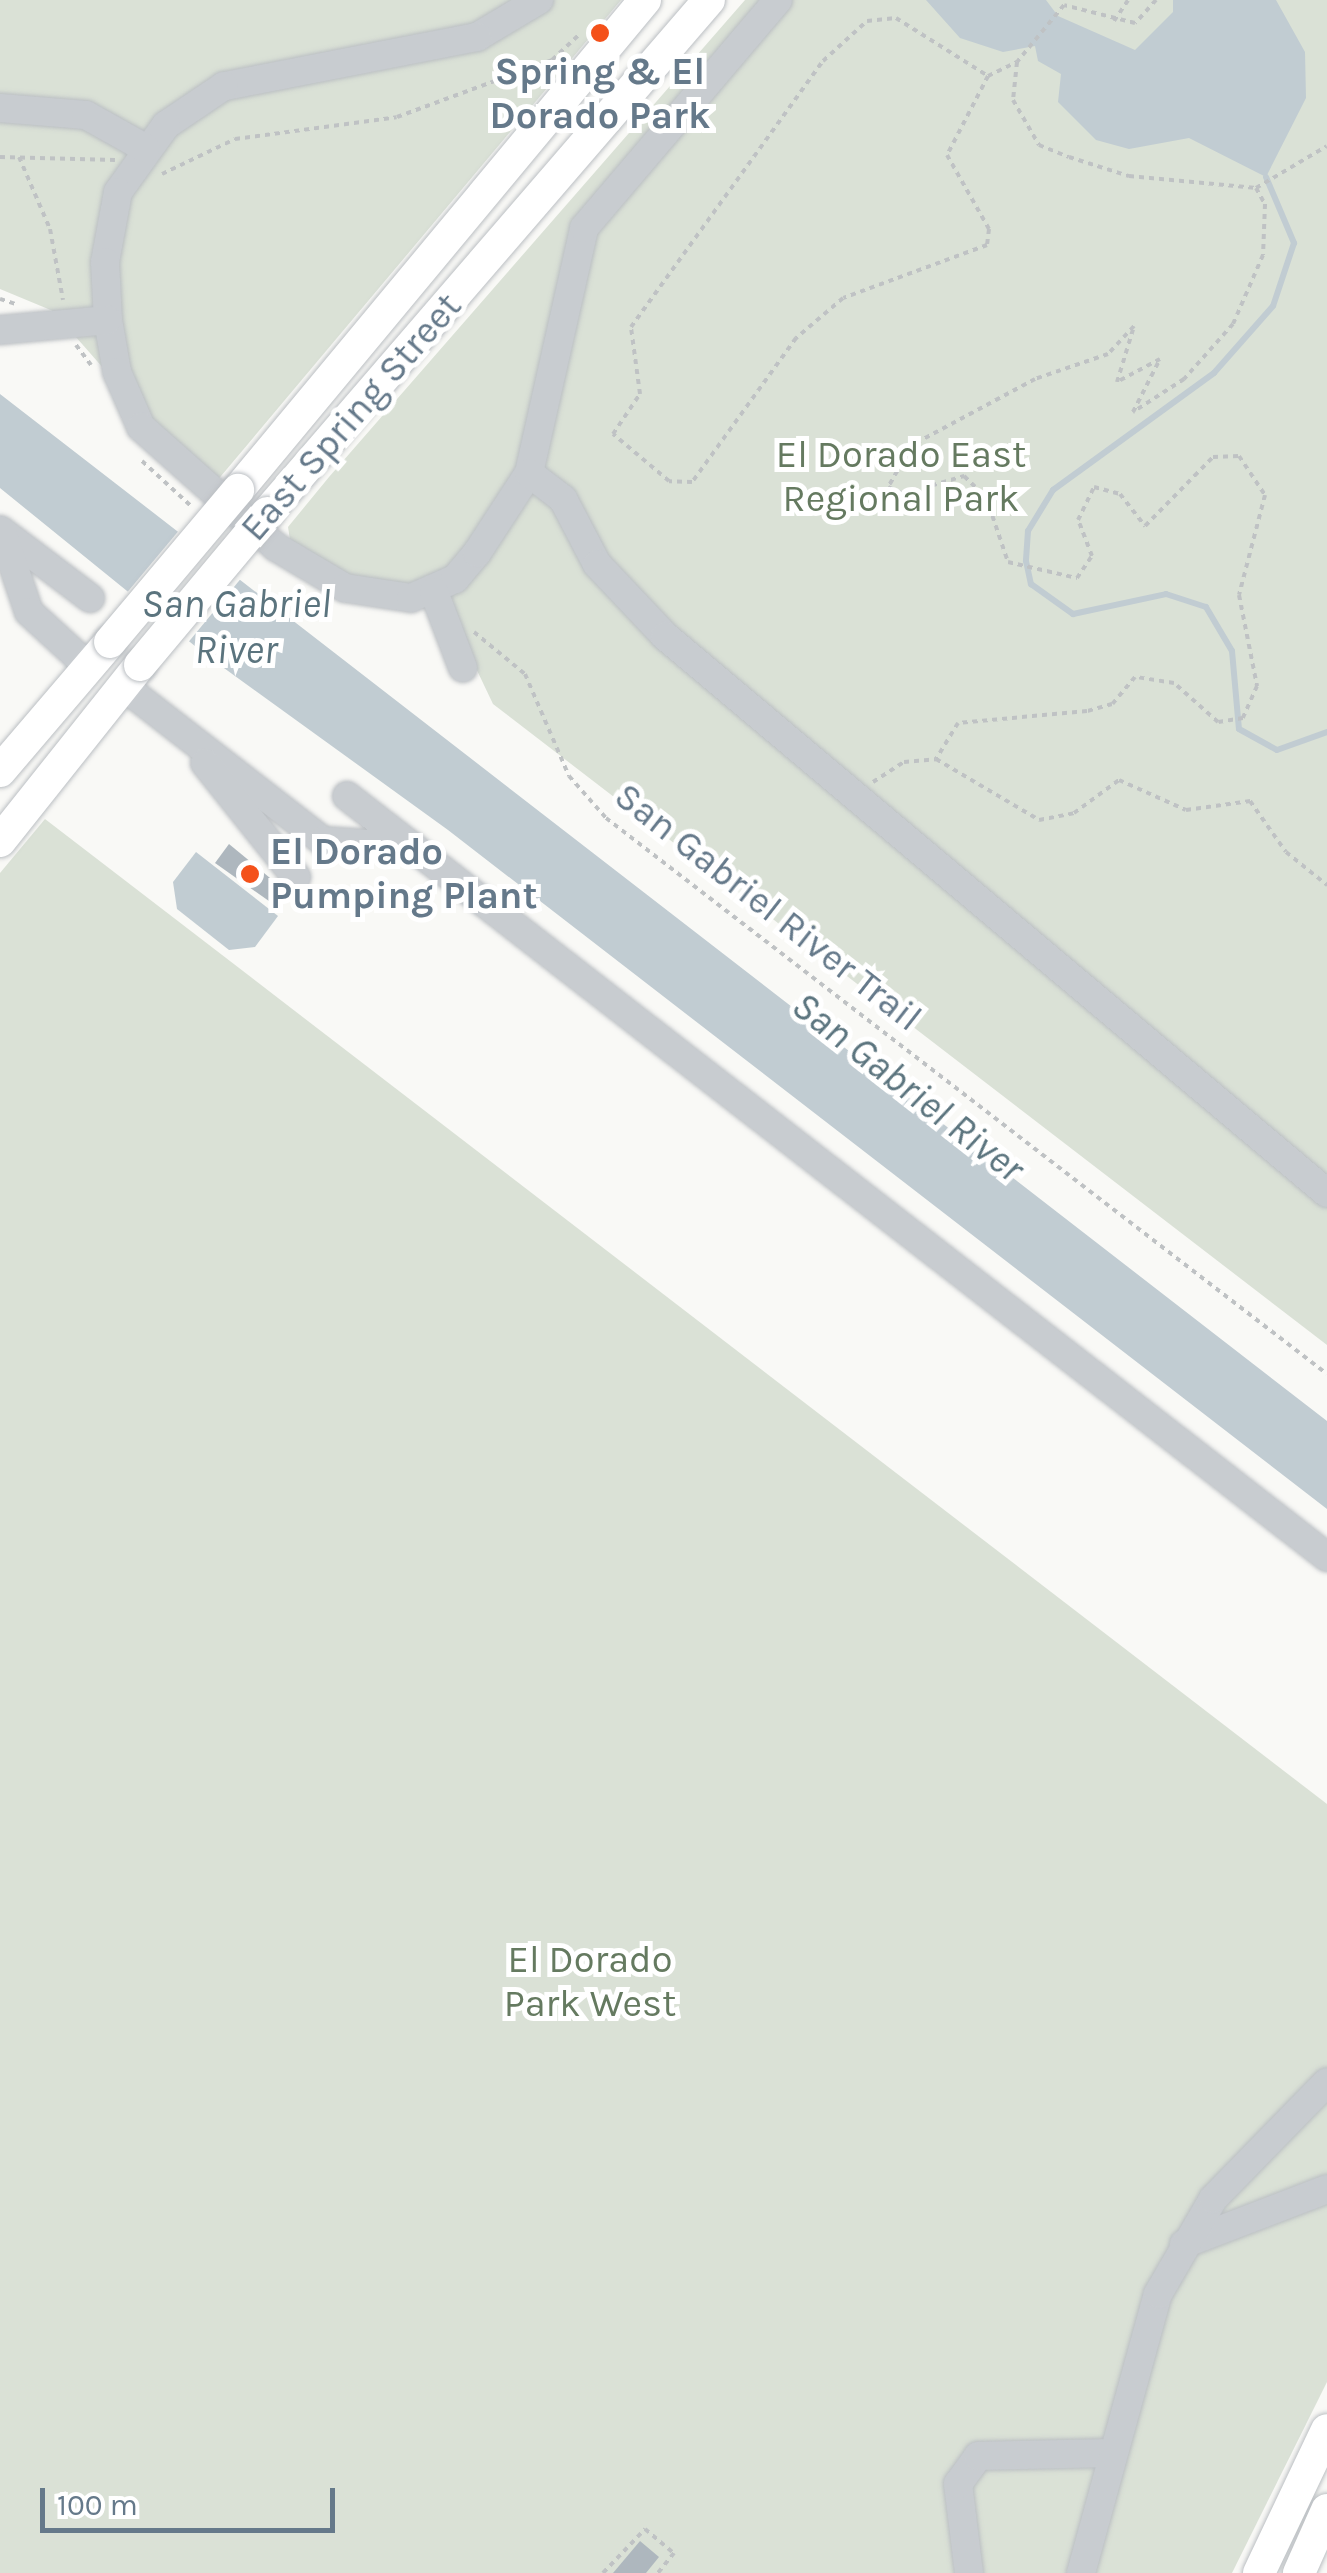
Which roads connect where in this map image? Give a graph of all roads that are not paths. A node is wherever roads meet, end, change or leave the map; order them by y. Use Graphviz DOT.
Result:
graph roads {
  1 [pos="540,0"];
  2 [pos="646,0"];
  3 [pos="710,0"];
  4 [pos="778,0"];
  5 [pos="0,108"];
  6 [pos="149,161"];
  7 [pos="108,320"];
  8 [pos="0,330"];
  9 [pos="528,473"];
  10 [pos="1,531"];
  11 [pos="434,592"];
  12 [pos="90,598"];
  13 [pos="100,655"];
  14 [pos="464,668"];
  15 [pos="131,675"];
  16 [pos="170,719"];
  17 [pos="0,770"];
  18 [pos="346,796"];
  19 [pos="0,841"];
  20 [pos="413,847"];
  21 [pos="296,877"];
  22 [pos="1327,1193"];
  23 [pos="1327,1557"];
  24 [pos="1324,2088"];
  25 [pos="1327,2189"];
  26 [pos="1184,2244"];
  27 [pos="1327,2430"];
  28 [pos="1108,2453"];
  29 [pos="1327,2510"];
  30 [pos="969,2573"];
  31 [pos="1081,2573"];
  32 [pos="1258,2573"];
  33 [pos="1299,2573"];
  1 -- 6 [label="lane"];
  2 -- 13 [label="main road, East Spring Street, bridge"];
  3 -- 15 [label="main road, East Spring Street, bridge"];
  4 -- 9 [label="lane"];
  5 -- 6 [label="lane"];
  6 -- 7 [label="lane"];
  7 -- 8 [label="lane"];
  7 -- 11 [label="lane"];
  9 -- 11 [label="lane"];
  9 -- 22 [label="lane"];
  10 -- 12 [label="lane"];
  10 -- 13 [label="lane"];
  11 -- 14 [label="lane"];
  13 -- 17 [label="main road, East Spring Street"];
  15 -- 16 [label="lane"];
  15 -- 19 [label="main road, East Spring Street"];
  16 -- 20 [label="lane"];
  16 -- 21 [label="lane"];
  18 -- 20 [label="lane"];
  20 -- 23 [label="lane"];
  24 -- 26 [label="lane"];
  25 -- 26 [label="lane"];
  26 -- 28 [label="lane"];
  27 -- 32 [label="main road"];
  28 -- 30 [label="lane"];
  28 -- 31 [label="lane"];
  29 -- 33 [label="main road"];
}
